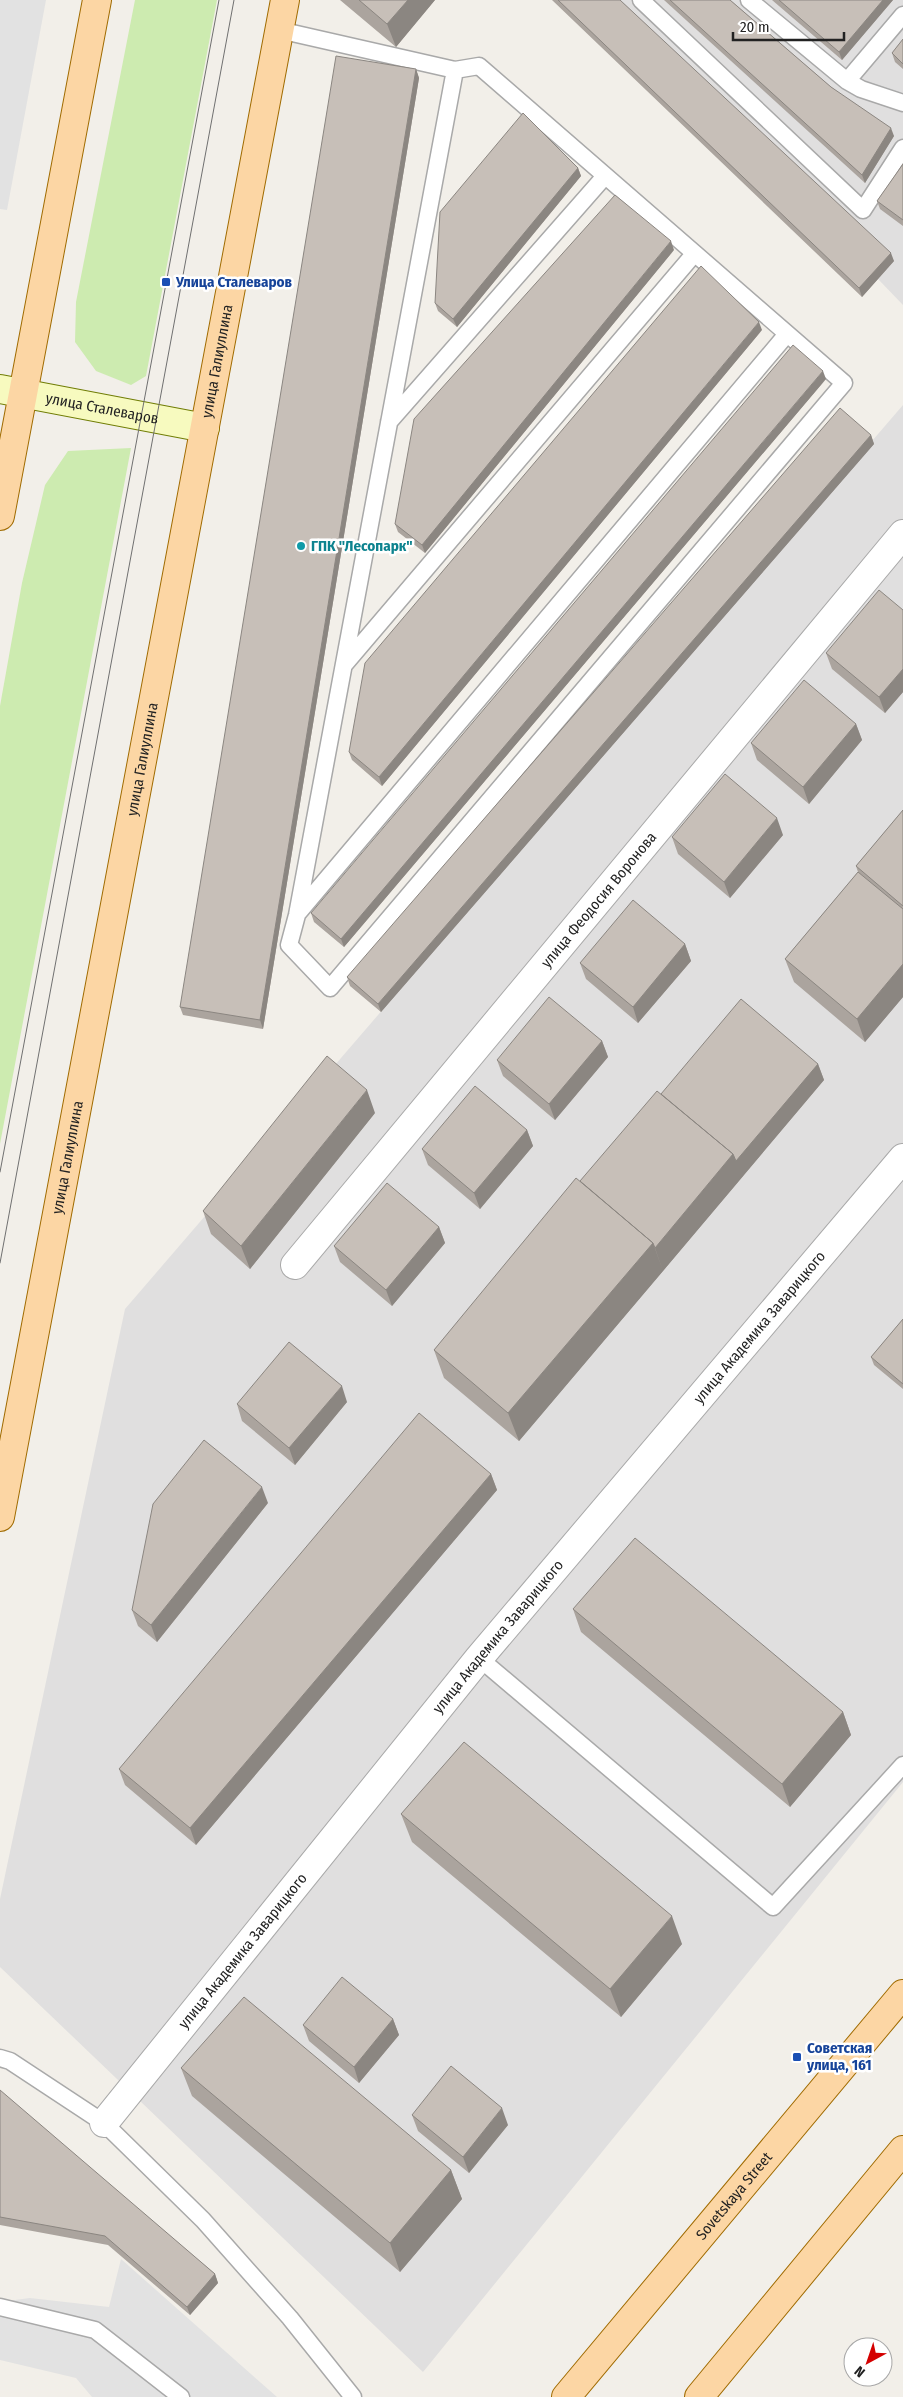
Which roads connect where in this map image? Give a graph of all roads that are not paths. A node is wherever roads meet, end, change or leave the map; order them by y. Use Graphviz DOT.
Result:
graph roads {
  1 [pos="97,0"];
  2 [pos="285,0"];
  3 [pos="641,0"];
  4 [pos="749,0"];
  5 [pos="903,15"];
  6 [pos="279,30"];
  7 [pos="455,70"];
  8 [pos="847,81"];
  9 [pos="903,103"];
  10 [pos="903,148"];
  11 [pos="605,176"];
  12 [pos="694,254"];
  13 [pos="787,334"];
  14 [pos="12,391"];
  15 [pos="389,422"];
  16 [pos="205,428"];
  17 [pos="0,516"];
  18 [pos="903,534"];
  19 [pos="343,667"];
  20 [pos="297,915"];
  21 [pos="903,1158"];
  22 [pos="295,1265"];
  23 [pos="0,1517"];
  24 [pos="479,1658"];
  25 [pos="903,1765"];
  26 [pos="903,1994"];
  27 [pos="0,2058"];
  28 [pos="104,2123"];
  29 [pos="903,2150"];
  30 [pos="0,2307"];
  31 [pos="181,2397"];
  32 [pos="353,2397"];
  33 [pos="566,2397"];
  34 [pos="699,2397"];
  1 -- 14 [label="main road"];
  2 -- 6 [label="main road, улица Галиуллина"];
  3 -- 10 [label="lane"];
  4 -- 8 [label="lane"];
  5 -- 8 [label="lane"];
  6 -- 7 [label="lane"];
  6 -- 16 [label="main road, улица Галиуллина"];
  7 -- 11 [label="lane"];
  7 -- 15 [label="lane"];
  8 -- 9 [label="lane"];
  11 -- 12 [label="lane"];
  11 -- 15 [label="lane"];
  12 -- 13 [label="lane"];
  12 -- 19 [label="lane"];
  13 -- 20 [label="lane"];
  13 -- 20 [label="lane"];
  14 -- 16 [label="main road, улица Сталеваров"];
  14 -- 17 [label="main road"];
  15 -- 19 [label="lane"];
  16 -- 23 [label="main road, улица Галиуллина"];
  18 -- 22 [label="street, улица Феодосия Воронова"];
  19 -- 20 [label="lane"];
  21 -- 24 [label="street, улица Академика Заварицкого"];
  24 -- 25 [label="lane"];
  24 -- 28 [label="street, улица Академика Заварицкого"];
  26 -- 33 [label="main road, Sovetskaya Street"];
  27 -- 28 [label="lane"];
  28 -- 32 [label="lane"];
  29 -- 34 [label="main road"];
  30 -- 31 [label="lane"];
}
